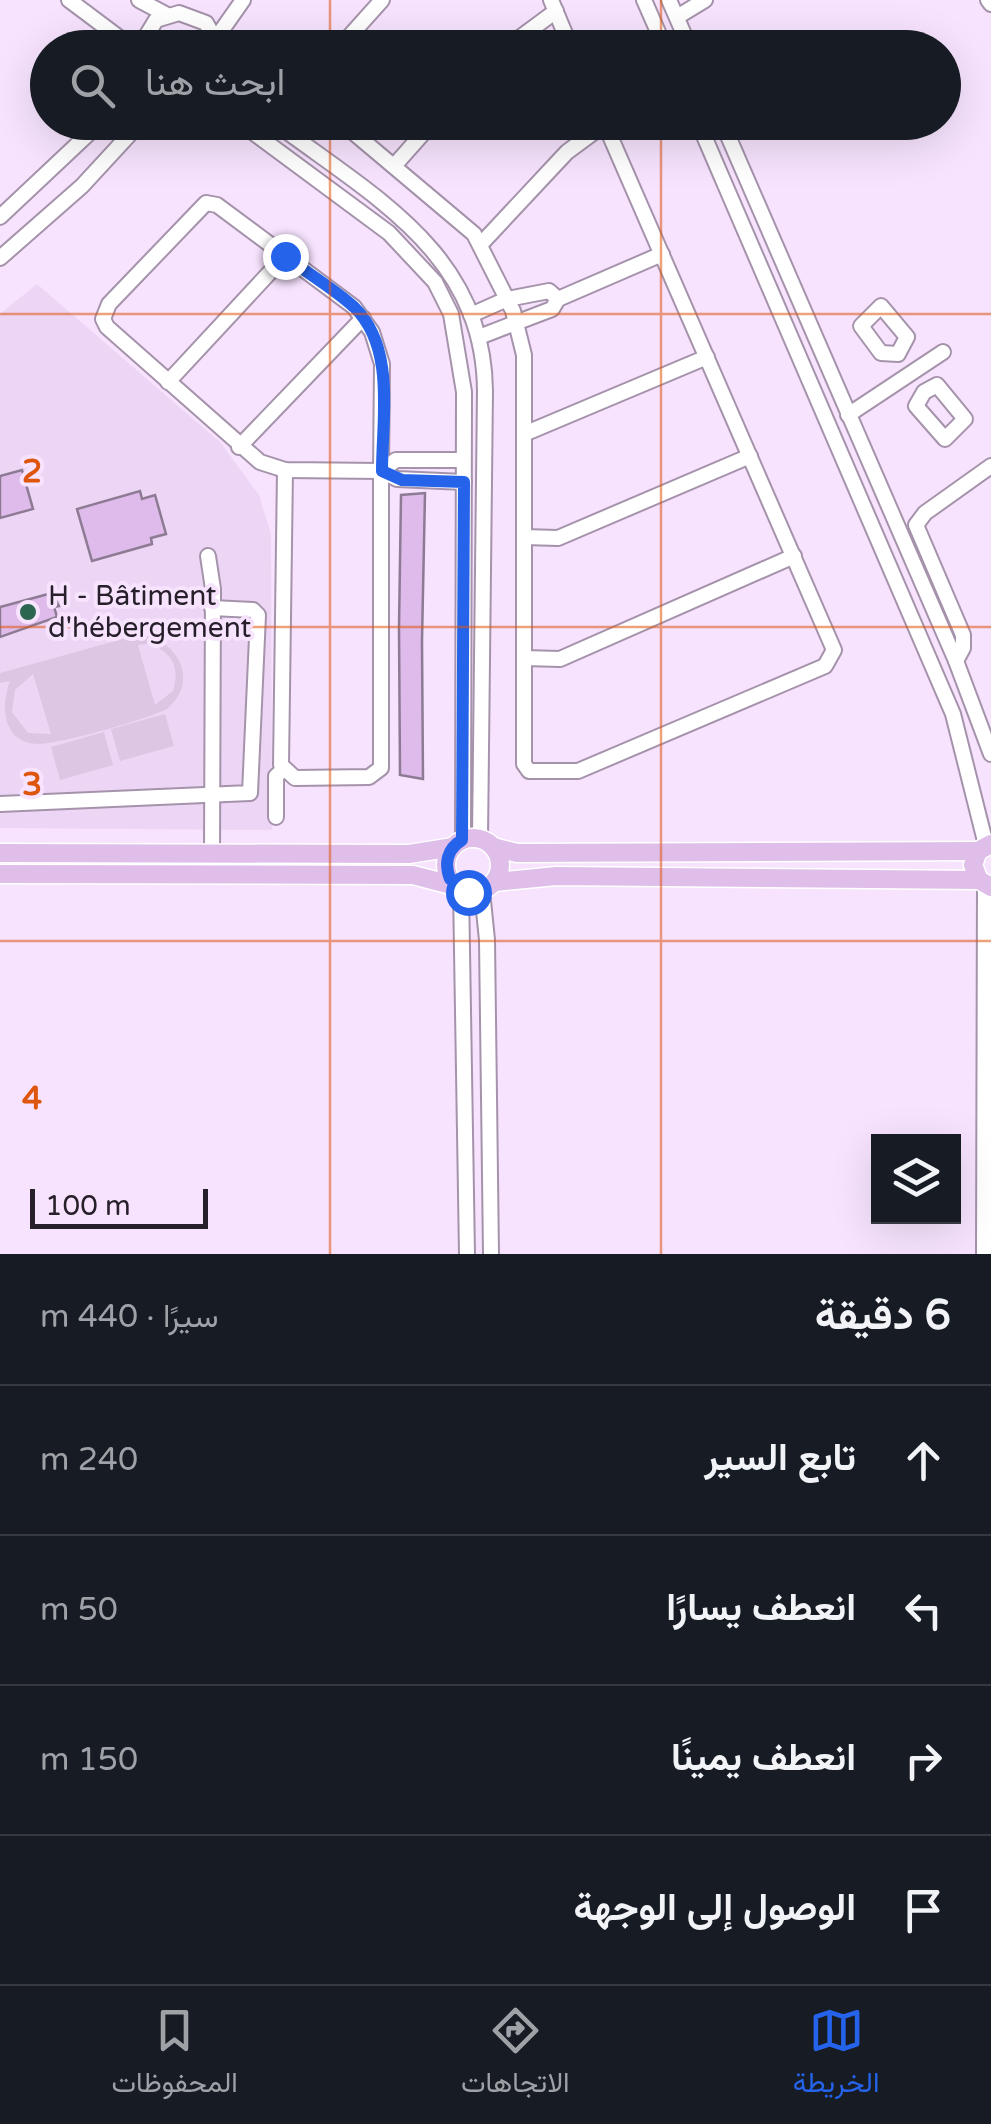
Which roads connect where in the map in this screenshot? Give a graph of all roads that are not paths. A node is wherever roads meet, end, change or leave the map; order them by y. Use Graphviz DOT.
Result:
graph roads {
  1 [pos="69,0"];
  2 [pos="140,0"];
  3 [pos="243,0"];
  4 [pos="382,0"];
  5 [pos="644,0"];
  6 [pos="669,0"];
  7 [pos="705,0"];
  8 [pos="553,6"];
  9 [pos="168,15"];
  10 [pos="677,17"];
  11 [pos="111,30"];
  12 [pos="146,30"];
  13 [pos="210,30"];
  14 [pos="225,30"];
  15 [pos="355,30"];
  16 [pos="526,30"];
  17 [pos="564,30"];
  18 [pos="657,30"];
  19 [pos="682,30"];
  20 [pos="82,140"];
  21 [pos="124,140"];
  22 [pos="263,140"];
  23 [pos="298,140"];
  24 [pos="363,140"];
  25 [pos="418,140"];
  26 [pos="582,140"];
  27 [pos="612,140"];
  28 [pos="706,140"];
  29 [pos="730,140"];
  30 [pos="394,166"];
  31 [pos="384,205"];
  32 [pos="0,217"];
  33 [pos="373,222"];
  34 [pos="481,244"];
  35 [pos="662,254"];
  36 [pos="285,256"];
  37 [pos="0,258"];
  38 [pos="558,298"];
  39 [pos="508,299"];
  40 [pos="471,314"];
  41 [pos="363,318"];
  42 [pos="516,321"];
  43 [pos="479,337"];
  44 [pos="943,352"];
  45 [pos="898,354"];
  46 [pos="707,356"];
  47 [pos="911,374"];
  48 [pos="168,382"];
  49 [pos="924,392"];
  50 [pos="848,415"];
  51 [pos="524,434"];
  52 [pos="239,447"];
  53 [pos="750,456"];
  54 [pos="463,460"];
  55 [pos="991,466"];
  56 [pos="284,470"];
  57 [pos="382,471"];
  58 [pos="464,482"];
  59 [pos="524,538"];
  60 [pos="208,556"];
  61 [pos="794,556"];
  62 [pos="212,608"];
  63 [pos="464,639"];
  64 [pos="482,641"];
  65 [pos="524,658"];
  66 [pos="956,661"];
  67 [pos="991,754"];
  68 [pos="283,770"];
  69 [pos="211,797"];
  70 [pos="0,804"];
  71 [pos="276,817"];
  72 [pos="472,843"];
  73 [pos="985,847"];
  74 [pos="212,852"];
  75 [pos="0,853"];
  76 [pos="0,874"];
  77 [pos="985,884"];
  78 [pos="488,887"];
  79 [pos="458,888"];
  80 [pos="466,1068"];
  81 [pos="488,1068"];
  82 [pos="468,1254"];
  83 [pos="491,1254"];
  84 [pos="984,1254"];
  1 -- 11 [label="street"];
  2 -- 9 [label="street"];
  3 -- 14 [label="street"];
  4 -- 15 [label="street"];
  5 -- 18 [label="street"];
  6 -- 10 [label="street"];
  7 -- 10 [label="street"];
  8 -- 16 [label="street"];
  8 -- 17 [label="street"];
  9 -- 12 [label="street"];
  9 -- 13 [label="street"];
  10 -- 19 [label="street"];
  20 -- 32 [label="street"];
  21 -- 37 [label="street"];
  22 -- 33 [label="street"];
  23 -- 31 [label="street"];
  24 -- 30 [label="street"];
  25 -- 30 [label="street"];
  26 -- 34 [label="street"];
  27 -- 35 [label="street"];
  28 -- 73 [label="street"];
  29 -- 50 [label="street"];
  30 -- 34 [label="street"];
  31 -- 33 [label="street"];
  31 -- 40 [label="street"];
  33 -- 54 [label="street"];
  34 -- 39 [label="street"];
  35 -- 38 [label="street"];
  35 -- 46 [label="street"];
  36 -- 41 [label="street"];
  36 -- 48 [label="street"];
  36 -- 48 [label="street"];
  38 -- 39 [label="street"];
  38 -- 42 [label="street"];
  39 -- 40 [label="street"];
  39 -- 42 [label="street"];
  40 -- 43 [label="street"];
  41 -- 52 [label="street"];
  41 -- 57 [label="street"];
  42 -- 43 [label="street"];
  42 -- 51 [label="street"];
  43 -- 64 [label="street"];
  44 -- 47 [label="street"];
  45 -- 47 [label="street"];
  46 -- 51 [label="street"];
  46 -- 53 [label="street"];
  47 -- 49 [label="street"];
  47 -- 50 [label="street"];
  48 -- 52 [label="street"];
  50 -- 66 [label="street"];
  51 -- 59 [label="street"];
  52 -- 56 [label="street"];
  53 -- 59 [label="street"];
  53 -- 61 [label="street"];
  54 -- 57 [label="street"];
  54 -- 58 [label="street"];
  55 -- 66 [label="street"];
  56 -- 57 [label="street"];
  56 -- 68 [label="street"];
  57 -- 58 [label="street"];
  57 -- 68 [label="street"];
  58 -- 63 [label="street"];
  59 -- 65 [label="street"];
  60 -- 62 [label="street"];
  61 -- 65 [label="street"];
  61 -- 65 [label="street"];
  62 -- 69 [label="street"];
  62 -- 69 [label="street"];
  63 -- 64 [label="street"];
  63 -- 72 [label="street"];
  64 -- 72 [label="street"];
  66 -- 67 [label="street"];
  68 -- 71 [label="street"];
  69 -- 70 [label="street"];
  69 -- 74 [label="street"];
  72 -- 73 [label="main road"];
  72 -- 74 [label="main road"];
  72 -- 78 [label="main road"];
  72 -- 79 [label="main road"];
  73 -- 77 [label="main road"];
  74 -- 75 [label="main road"];
  76 -- 79 [label="main road"];
  77 -- 78 [label="main road"];
  77 -- 84 [label="street"];
  78 -- 79 [label="main road"];
  78 -- 81 [label="street"];
  79 -- 80 [label="street"];
  80 -- 81 [label="street"];
  80 -- 82 [label="street"];
  81 -- 83 [label="street"];
}
